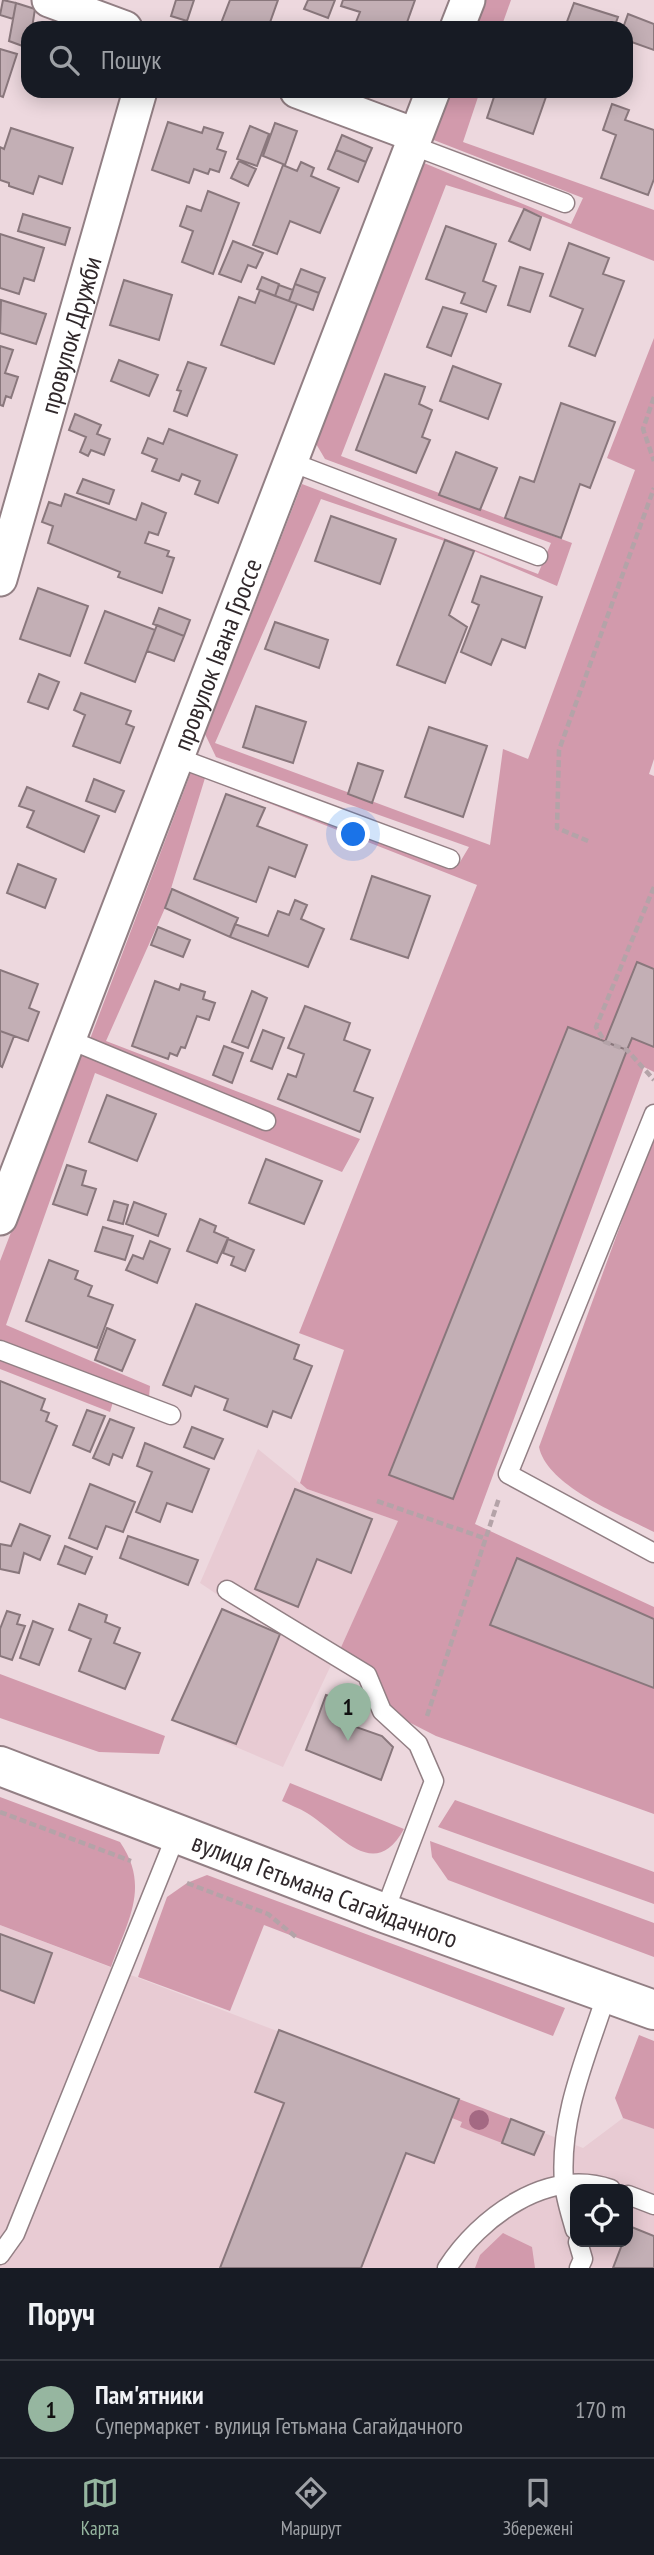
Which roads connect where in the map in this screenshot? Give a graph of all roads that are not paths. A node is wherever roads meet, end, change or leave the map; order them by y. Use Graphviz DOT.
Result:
graph roads {
  1 [pos="49,0"];
  2 [pos="468,0"];
  3 [pos="106,21"];
  4 [pos="460,21"];
  5 [pos="138,98"];
  6 [pos="314,98"];
  7 [pos="430,98"];
  8 [pos="413,140"];
  9 [pos="565,203"];
  10 [pos="291,462"];
  11 [pos="538,556"];
  12 [pos="0,579"];
  13 [pos="176,757"];
  14 [pos="450,859"];
  15 [pos="68,1039"];
  16 [pos="654,1114"];
  17 [pos="266,1121"];
  18 [pos="0,1219"];
  19 [pos="0,1350"];
  20 [pos="171,1415"];
  21 [pos="654,1553"];
  22 [pos="227,1590"];
  23 [pos="0,1766"];
  24 [pos="177,1833"];
  25 [pos="384,1913"];
  26 [pos="607,1993"];
  27 [pos="654,2010"];
  28 [pos="564,2185"];
  29 [pos="570,2185"];
  30 [pos="633,2197"];
  31 [pos="654,2205"];
  32 [pos="570,2210"];
  33 [pos="579,2247"];
  34 [pos="0,2255"];
  35 [pos="447,2268"];
  36 [pos="579,2268"];
  1 -- 3 [label="street"];
  2 -- 4 [label="street"];
  5 -- 12 [label="street, провулок Дружби"];
  6 -- 8 [label="street"];
  7 -- 8 [label="street, провулок Івана Гроссе"];
  8 -- 9 [label="lane"];
  8 -- 10 [label="street, провулок Івана Гроссе"];
  10 -- 11 [label="lane"];
  10 -- 13 [label="street, провулок Івана Гроссе"];
  13 -- 14 [label="lane"];
  13 -- 15 [label="street, провулок Івана Гроссе"];
  15 -- 17 [label="lane"];
  15 -- 18 [label="street, провулок Івана Гроссе"];
  16 -- 21 [label="lane"];
  19 -- 20 [label="lane"];
  22 -- 25 [label="lane"];
  23 -- 24 [label="main road, вулиця Гетьмана Сагайдачного"];
  24 -- 25 [label="main road, вулиця Гетьмана Сагайдачного"];
  24 -- 34 [label="lane"];
  25 -- 26 [label="main road, вулиця Гетьмана Сагайдачного"];
  26 -- 27 [label="main road, вулиця Гетьмана Сагайдачного"];
  26 -- 28 [label="lane"];
  28 -- 29 [label="lane"];
  28 -- 32 [label="lane"];
  28 -- 35 [label="lane"];
  30 -- 31 [label="lane"];
  33 -- 36 [label="lane"];
}
